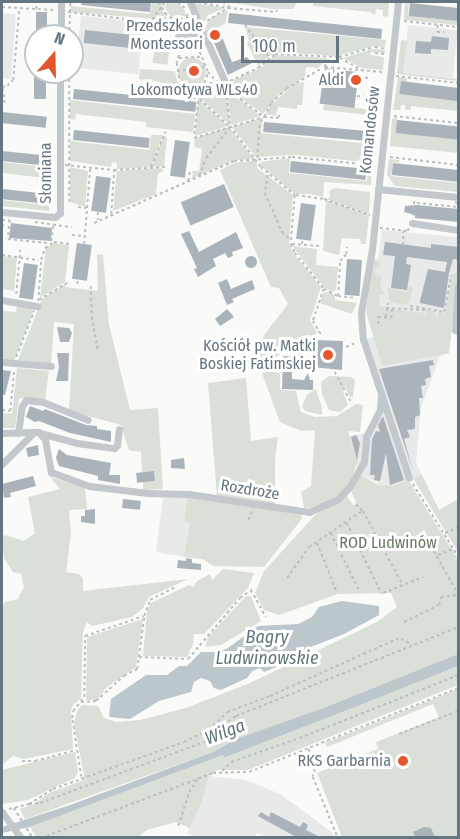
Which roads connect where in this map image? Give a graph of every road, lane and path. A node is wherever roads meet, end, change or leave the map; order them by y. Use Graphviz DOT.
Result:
graph roads {
  1 [pos="37,2"];
  2 [pos="61,2"];
  3 [pos="70,2"];
  4 [pos="159,2"];
  5 [pos="165,2"];
  6 [pos="177,2"];
  7 [pos="190,2"];
  8 [pos="198,2"];
  9 [pos="224,2"];
  10 [pos="398,2"];
  11 [pos="2,7"];
  12 [pos="163,7"];
  13 [pos="230,8"];
  14 [pos="19,9"];
  15 [pos="36,9"];
  16 [pos="276,10"];
  17 [pos="61,11"];
  18 [pos="70,13"];
  19 [pos="188,17"];
  20 [pos="400,20"];
  21 [pos="174,21"];
  22 [pos="151,22"];
  23 [pos="61,24"];
  24 [pos="70,24"];
  25 [pos="245,25"];
  26 [pos="438,25"];
  27 [pos="459,27"];
  28 [pos="444,32"];
  29 [pos="203,33"];
  30 [pos="178,37"];
  31 [pos="388,49"];
  32 [pos="375,53"];
  33 [pos="387,54"];
  34 [pos="202,57"];
  35 [pos="331,57"];
  36 [pos="339,57"];
  37 [pos="179,58"];
  38 [pos="270,58"];
  39 [pos="206,67"];
  40 [pos="324,67"];
  41 [pos="177,71"];
  42 [pos="364,71"];
  43 [pos="208,72"];
  44 [pos="384,73"];
  45 [pos="395,75"];
  46 [pos="359,77"];
  47 [pos="368,78"];
  48 [pos="214,79"];
  49 [pos="459,82"];
  50 [pos="224,83"];
  51 [pos="60,84"];
  52 [pos="69,84"];
  53 [pos="2,87"];
  54 [pos="198,87"];
  55 [pos="226,89"];
  56 [pos="169,91"];
  57 [pos="357,96"];
  58 [pos="366,97"];
  59 [pos="198,98"];
  60 [pos="5,105"];
  61 [pos="279,115"];
  62 [pos="263,117"];
  63 [pos="390,120"];
  64 [pos="459,123"];
  65 [pos="230,126"];
  66 [pos="165,132"];
  67 [pos="194,134"];
  68 [pos="194,138"];
  69 [pos="386,157"];
  70 [pos="257,159"];
  71 [pos="69,164"];
  72 [pos="60,165"];
  73 [pos="375,165"];
  74 [pos="459,165"];
  75 [pos="91,166"];
  76 [pos="166,167"];
  77 [pos="151,168"];
  78 [pos="114,170"];
  79 [pos="190,170"];
  80 [pos="268,174"];
  81 [pos="199,176"];
  82 [pos="188,181"];
  83 [pos="378,189"];
  84 [pos="295,195"];
  85 [pos="415,197"];
  86 [pos="457,201"];
  87 [pos="69,202"];
  88 [pos="417,203"];
  89 [pos="459,206"];
  90 [pos="78,207"];
  91 [pos="87,208"];
  92 [pos="2,212"];
  93 [pos="98,212"];
  94 [pos="111,215"];
  95 [pos="370,215"];
  96 [pos="10,219"];
  97 [pos="99,220"];
  98 [pos="410,220"];
  99 [pos="94,223"];
  100 [pos="46,224"];
  101 [pos="53,225"];
  102 [pos="72,227"];
  103 [pos="376,228"];
  104 [pos="459,230"];
  105 [pos="403,231"];
  106 [pos="72,235"];
  107 [pos="84,236"];
  108 [pos="302,238"];
  109 [pos="291,240"];
  110 [pos="50,243"];
  111 [pos="71,244"];
  112 [pos="84,244"];
  113 [pos="291,244"];
  114 [pos="302,245"];
  115 [pos="403,245"];
  116 [pos="320,246"];
  117 [pos="347,247"];
  118 [pos="20,250"];
  119 [pos="2,255"];
  120 [pos="19,258"];
  121 [pos="41,260"];
  122 [pos="451,276"];
  123 [pos="78,279"];
  124 [pos="67,283"];
  125 [pos="77,284"];
  126 [pos="91,286"];
  127 [pos="459,286"];
  128 [pos="324,289"];
  129 [pos="338,296"];
  130 [pos="2,300"];
  131 [pos="363,300"];
  132 [pos="15,302"];
  133 [pos="37,303"];
  134 [pos="388,303"];
  135 [pos="410,306"];
  136 [pos="386,308"];
  137 [pos="392,308"];
  138 [pos="425,309"];
  139 [pos="437,311"];
  140 [pos="436,315"];
  141 [pos="385,318"];
  142 [pos="378,324"];
  143 [pos="459,331"];
  144 [pos="322,336"];
  145 [pos="361,340"];
  146 [pos="346,347"];
  147 [pos="98,352"];
  148 [pos="2,362"];
  149 [pos="14,363"];
  150 [pos="51,366"];
  151 [pos="335,372"];
  152 [pos="381,393"];
  153 [pos="352,404"];
  154 [pos="2,410"];
  155 [pos="88,420"];
  156 [pos="118,429"];
  157 [pos="36,432"];
  158 [pos="2,433"];
  159 [pos="18,433"];
  160 [pos="2,464"];
  161 [pos="410,478"];
  162 [pos="355,504"];
  163 [pos="254,505"];
  164 [pos="362,511"];
  165 [pos="248,520"];
  166 [pos="346,522"];
  167 [pos="459,527"];
  168 [pos="330,532"];
  169 [pos="444,533"];
  170 [pos="316,542"];
  171 [pos="431,546"];
  172 [pos="454,549"];
  173 [pos="437,556"];
  174 [pos="459,556"];
  175 [pos="423,577"];
  176 [pos="287,578"];
  177 [pos="403,585"];
  178 [pos="177,586"];
  179 [pos="337,592"];
  180 [pos="360,592"];
  181 [pos="458,595"];
  182 [pos="144,616"];
  183 [pos="266,617"];
  184 [pos="404,622"];
  185 [pos="459,627"];
  186 [pos="413,645"];
  187 [pos="140,658"];
  188 [pos="459,675"];
  189 [pos="459,688"];
  190 [pos="81,702"];
  191 [pos="459,711"];
  192 [pos="399,734"];
  193 [pos="309,748"];
  194 [pos="76,750"];
  195 [pos="22,761"];
  196 [pos="222,772"];
  197 [pos="200,777"];
  198 [pos="81,778"];
  199 [pos="29,804"];
  200 [pos="14,808"];
  201 [pos="2,812"];
  202 [pos="178,826"];
  203 [pos="21,837"];
  204 [pos="33,837"];
  205 [pos="41,837"];
  206 [pos="338,837"];
  1 -- 15 [label="path"];
  2 -- 17 [label="street"];
  3 -- 18 [label="path"];
  4 -- 12 [label="path"];
  5 -- 12 [label="path"];
  6 -- 19 [label="path"];
  7 -- 29 [label="street"];
  8 -- 13 [label="path"];
  9 -- 13 [label="path"];
  10 -- 83 [label="street, Komandosów"];
  11 -- 14 [label="path"];
  12 -- 21 [label="path"];
  12 -- 22 [label="path"];
  13 -- 16 [label="path"];
  13 -- 29 [label="path"];
  14 -- 15 [label="path"];
  14 -- 53 [label="path"];
  15 -- 17 [label="path"];
  17 -- 18 [label="path"];
  17 -- 23 [label="street"];
  18 -- 22 [label="path"];
  18 -- 24 [label="path"];
  19 -- 21 [label="path"];
  19 -- 21 [label="path"];
  20 -- 26 [label="path"];
  21 -- 22 [label="path"];
  25 -- 38 [label="path"];
  26 -- 27 [label="path"];
  26 -- 28 [label="path"];
  29 -- 30 [label="street"];
  29 -- 50 [label="street"];
  31 -- 36 [label="path"];
  32 -- 33 [label="path"];
  34 -- 37 [label="path"];
  34 -- 37 [label="path"];
  34 -- 39 [label="path"];
  35 -- 36 [label="path"];
  35 -- 38 [label="path"];
  35 -- 40 [label="path"];
  36 -- 42 [label="path"];
  37 -- 41 [label="path"];
  38 -- 50 [label="path"];
  39 -- 41 [label="path"];
  39 -- 43 [label="path"];
  40 -- 42 [label="path"];
  40 -- 62 [label="path"];
  41 -- 54 [label="path"];
  42 -- 44 [label="path"];
  43 -- 48 [label="path"];
  43 -- 54 [label="path"];
  45 -- 49 [label="path"];
  46 -- 47 [label="path"];
  48 -- 50 [label="path"];
  48 -- 59 [label="path"];
  50 -- 55 [label="path"];
  51 -- 72 [label="street, Słomiana"];
  52 -- 71 [label="path"];
  53 -- 60 [label="path"];
  54 -- 59 [label="path"];
  55 -- 62 [label="path"];
  55 -- 65 [label="path"];
  56 -- 59 [label="path"];
  57 -- 58 [label="path"];
  59 -- 65 [label="path"];
  59 -- 67 [label="path"];
  61 -- 62 [label="path"];
  62 -- 65 [label="path"];
  62 -- 70 [label="path"];
  63 -- 64 [label="path"];
  65 -- 68 [label="path"];
  65 -- 70 [label="path"];
  65 -- 81 [label="path"];
  66 -- 77 [label="path"];
  69 -- 74 [label="path"];
  70 -- 73 [label="path"];
  70 -- 80 [label="path"];
  70 -- 81 [label="path"];
  71 -- 72 [label="path"];
  71 -- 75 [label="path"];
  71 -- 87 [label="path"];
  72 -- 92 [label="street, Słomiana"];
  75 -- 78 [label="path"];
  75 -- 91 [label="path"];
  76 -- 77 [label="path"];
  77 -- 78 [label="path"];
  78 -- 94 [label="path"];
  79 -- 82 [label="path"];
  80 -- 84 [label="path"];
  80 -- 109 [label="path"];
  81 -- 82 [label="path"];
  82 -- 94 [label="path"];
  83 -- 86 [label="street, Komandosów"];
  83 -- 131 [label="street, Komandosów"];
  84 -- 95 [label="path"];
  84 -- 109 [label="path"];
  85 -- 98 [label="path"];
  86 -- 89 [label="path"];
  88 -- 89 [label="path"];
  90 -- 91 [label="path"];
  91 -- 107 [label="path"];
  93 -- 97 [label="path"];
  94 -- 97 [label="path"];
  96 -- 110 [label="path"];
  97 -- 99 [label="path"];
  98 -- 104 [label="street"];
  98 -- 105 [label="path"];
  100 -- 101 [label="path"];
  101 -- 102 [label="path"];
  101 -- 110 [label="path"];
  103 -- 105 [label="path"];
  105 -- 115 [label="path"];
  106 -- 107 [label="path"];
  107 -- 112 [label="path"];
  108 -- 114 [label="path"];
  109 -- 113 [label="path"];
  110 -- 111 [label="path"];
  110 -- 121 [label="path"];
  113 -- 114 [label="path"];
  113 -- 128 [label="path"];
  114 -- 116 [label="path"];
  117 -- 129 [label="path"];
  118 -- 120 [label="path"];
  119 -- 120 [label="path"];
  120 -- 121 [label="path"];
  120 -- 132 [label="path"];
  121 -- 133 [label="path"];
  122 -- 139 [label="path"];
  123 -- 125 [label="path"];
  124 -- 133 [label="path"];
  126 -- 147 [label="path"];
  127 -- 143 [label="street"];
  128 -- 129 [label="path"];
  128 -- 144 [label="path"];
  129 -- 131 [label="path"];
  130 -- 132 [label="street"];
  131 -- 152 [label="street, Komandosów"];
  132 -- 133 [label="street"];
  133 -- 149 [label="path"];
  134 -- 136 [label="path"];
  135 -- 138 [label="path"];
  136 -- 137 [label="path"];
  136 -- 141 [label="path"];
  137 -- 138 [label="path"];
  137 -- 141 [label="path"];
  138 -- 139 [label="path"];
  139 -- 140 [label="path"];
  141 -- 142 [label="path"];
  145 -- 146 [label="path"];
  148 -- 149 [label="street"];
  149 -- 150 [label="street"];
  149 -- 154 [label="path"];
  151 -- 153 [label="path"];
  152 -- 161 [label="street"];
  152 -- 163 [label="street, Rozdroże"];
  155 -- 159 [label="street"];
  156 -- 157 [label="street"];
  157 -- 159 [label="street"];
  157 -- 160 [label="street"];
  157 -- 163 [label="street, Rozdroże"];
  158 -- 159 [label="street"];
  161 -- 169 [label="path"];
  162 -- 164 [label="path"];
  163 -- 165 [label="path"];
  164 -- 166 [label="path"];
  164 -- 177 [label="path"];
  166 -- 168 [label="path"];
  166 -- 177 [label="path"];
  167 -- 169 [label="path"];
  168 -- 170 [label="path"];
  168 -- 180 [label="path"];
  169 -- 172 [label="path"];
  170 -- 176 [label="path"];
  170 -- 179 [label="path"];
  171 -- 173 [label="path"];
  172 -- 173 [label="path"];
  172 -- 174 [label="path"];
  173 -- 181 [label="path"];
  175 -- 177 [label="path"];
  178 -- 182 [label="path"];
  181 -- 184 [label="path"];
  182 -- 187 [label="path"];
  182 -- 190 [label="path"];
  183 -- 187 [label="path"];
  185 -- 186 [label="path"];
  186 -- 198 [label="path"];
  186 -- 199 [label="path"];
  187 -- 190 [label="path"];
  188 -- 196 [label="path"];
  189 -- 193 [label="path"];
  190 -- 194 [label="path"];
  191 -- 192 [label="path"];
  193 -- 196 [label="path"];
  193 -- 206 [label="path"];
  194 -- 195 [label="path"];
  194 -- 198 [label="path"];
  196 -- 197 [label="path"];
  197 -- 202 [label="path"];
  197 -- 205 [label="path"];
  198 -- 199 [label="path"];
  199 -- 200 [label="path"];
  200 -- 201 [label="path"];
  200 -- 204 [label="path"];
  201 -- 203 [label="street"];
}
